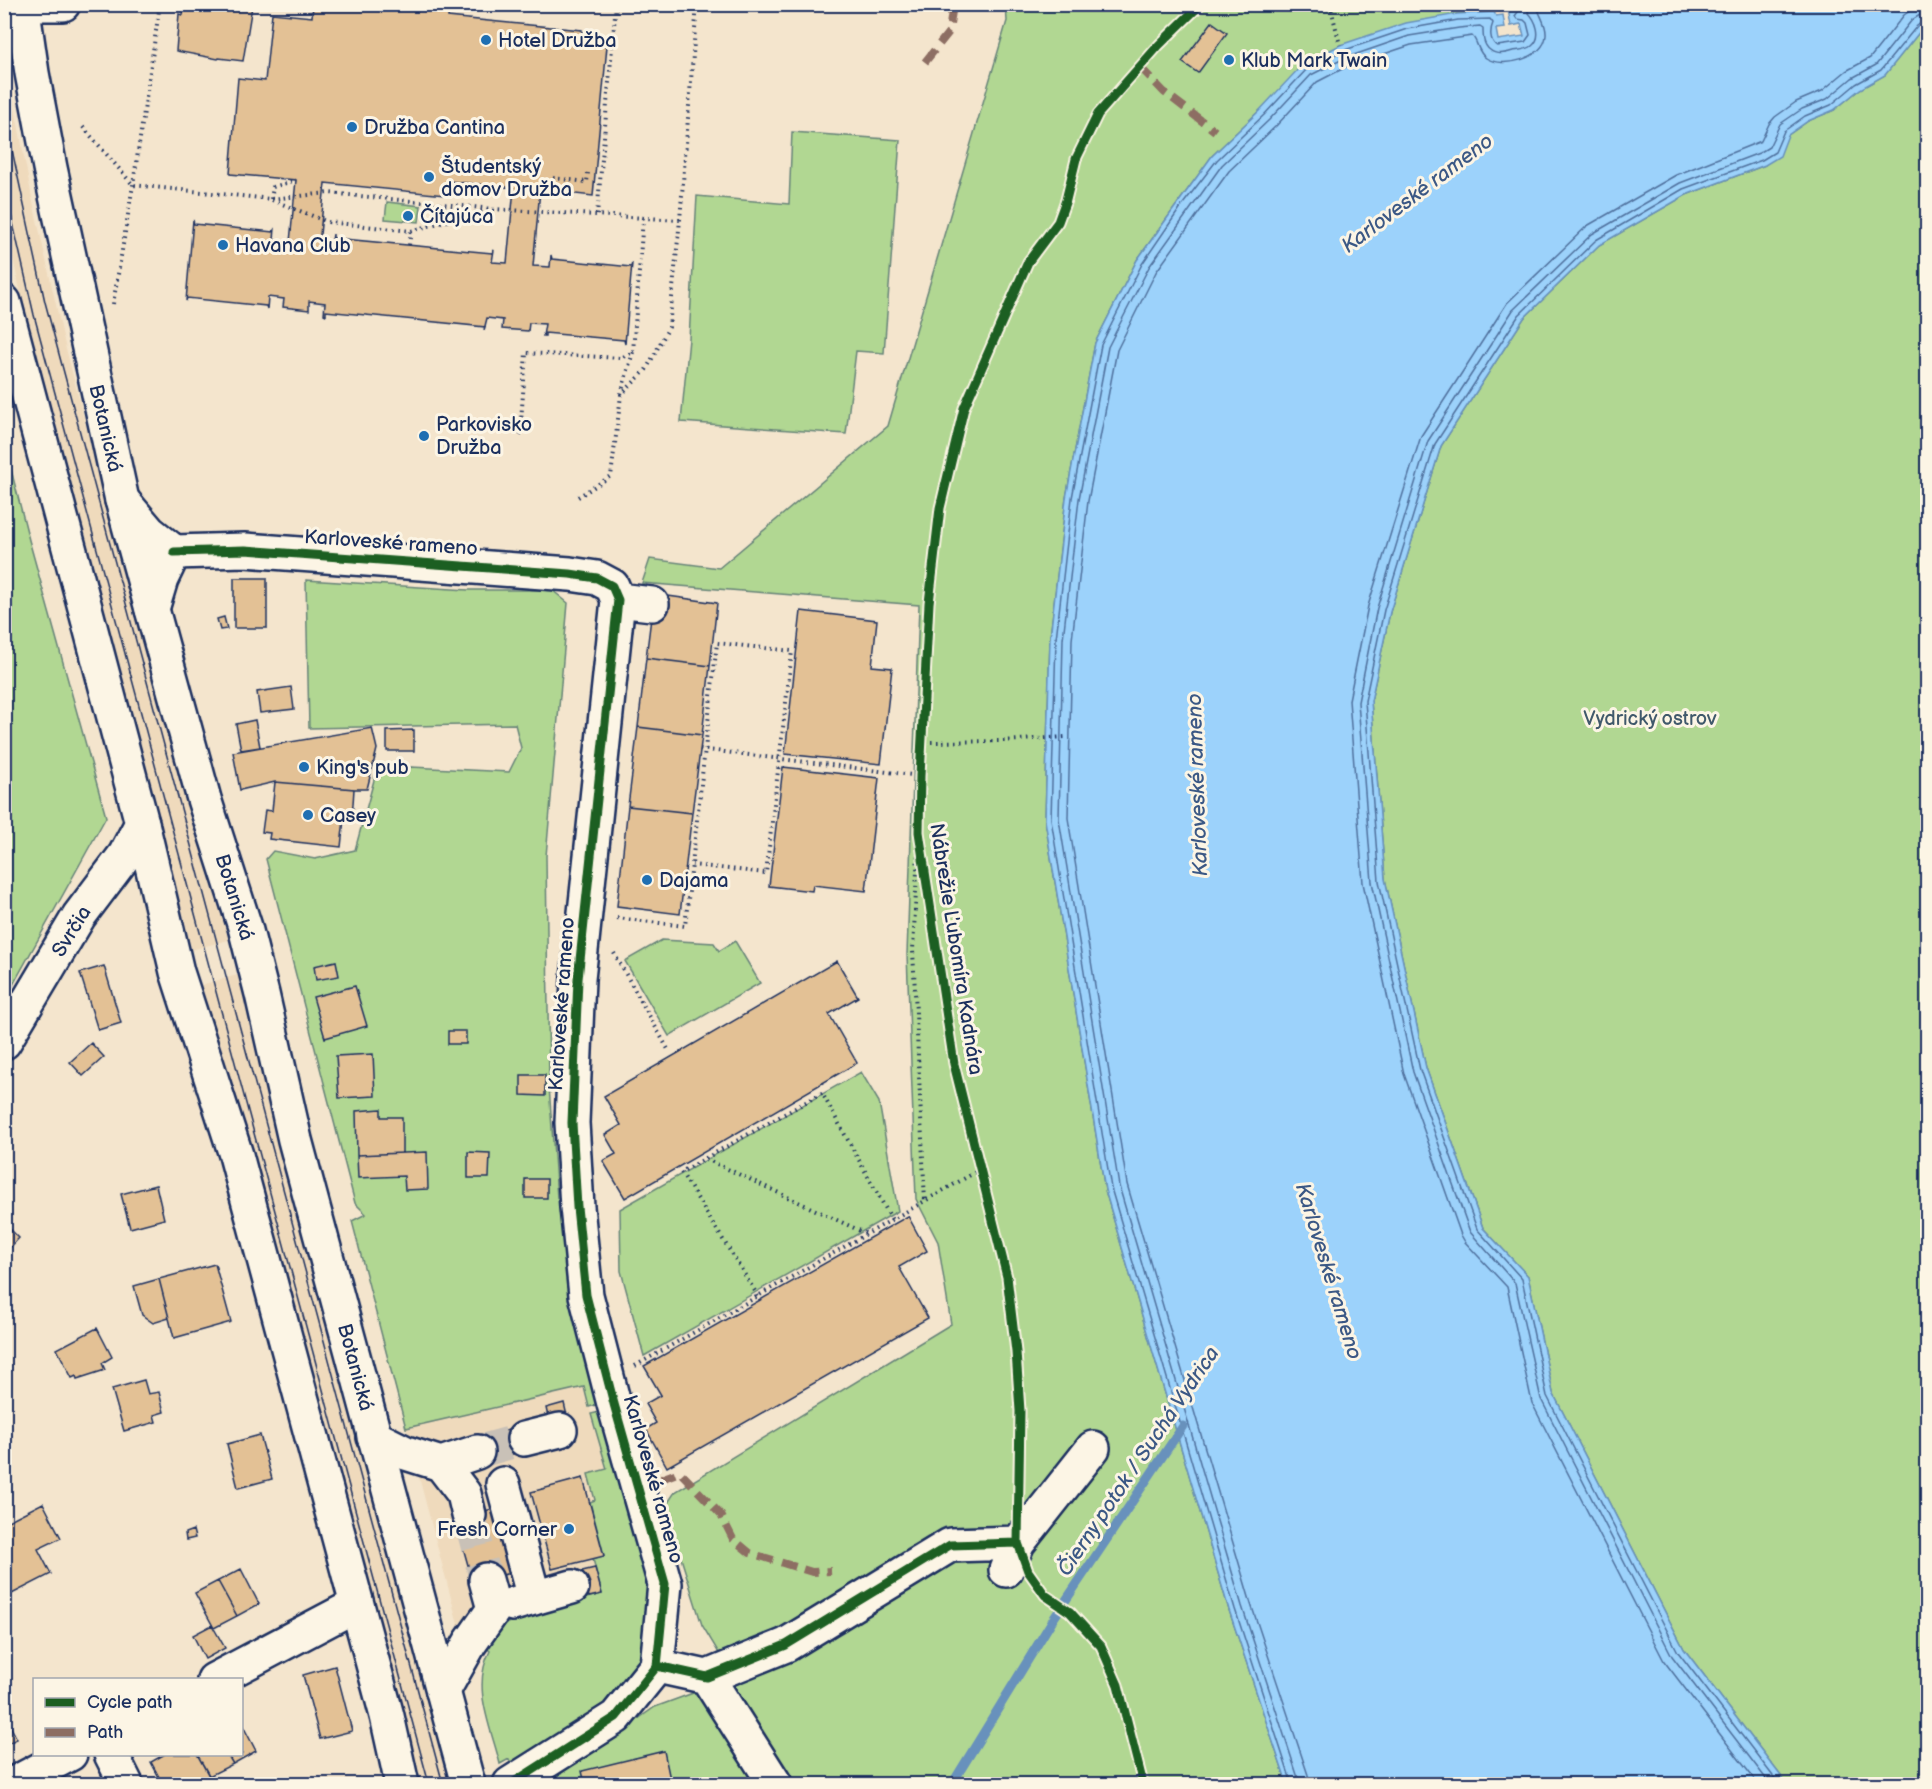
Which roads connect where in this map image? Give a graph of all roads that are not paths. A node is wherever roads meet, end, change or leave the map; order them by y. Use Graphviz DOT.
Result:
graph roads {
  1 [pos="63,4"];
  2 [pos="21,5"];
  3 [pos="4,302"];
  4 [pos="122,500"];
  5 [pos="174,552"];
  6 [pos="618,600"];
  7 [pos="652,604"];
  8 [pos="152,609"];
  9 [pos="142,823"];
  10 [pos="4,1042"];
  11 [pos="560,1430"];
  12 [pos="374,1437"];
  13 [pos="524,1439"];
  14 [pos="1093,1448"];
  15 [pos="477,1452"];
  16 [pos="441,1464"];
  17 [pos="503,1484"];
  18 [pos="469,1515"];
  19 [pos="572,1587"];
  20 [pos="534,1598"];
  21 [pos="356,1605"];
  22 [pos="657,1666"];
  23 [pos="707,1677"];
  24 [pos="218,1678"];
  25 [pos="443,1690"];
  26 [pos="68,1756"];
  27 [pos="112,1756"];
  28 [pos="13,1785"];
  29 [pos="126,1785"];
  30 [pos="402,1785"];
  31 [pos="468,1785"];
  32 [pos="510,1785"];
  33 [pos="775,1785"];
  1 -- 2 [label="main road, Botanická"];
  2 -- 4 [label="main road, Botanická"];
  3 -- 9 [label="main road"];
  4 -- 5 [label="main road"];
  4 -- 8 [label="main road, Botanická"];
  5 -- 6 [label="main road, Karloveské rameno"];
  5 -- 8 [label="main road"];
  6 -- 7 [label="main road"];
  6 -- 22 [label="main road, Karloveské rameno"];
  8 -- 12 [label="main road, Botanická"];
  9 -- 10 [label="main road, Svrčia"];
  9 -- 21 [label="main road"];
  11 -- 13 [label="main road"];
  12 -- 16 [label="main road"];
  12 -- 25 [label="main road, Botanická"];
  14 -- 23 [label="main road"];
  15 -- 16 [label="main road"];
  16 -- 18 [label="main road"];
  17 -- 20 [label="main road"];
  19 -- 20 [label="main road"];
  20 -- 25 [label="main road"];
  21 -- 24 [label="main road"];
  21 -- 30 [label="main road"];
  22 -- 23 [label="main road"];
  22 -- 32 [label="main road"];
  23 -- 33 [label="main road"];
  25 -- 31 [label="main road, Botanická"];
  26 -- 28 [label="main road"];
  27 -- 29 [label="main road"];
}
